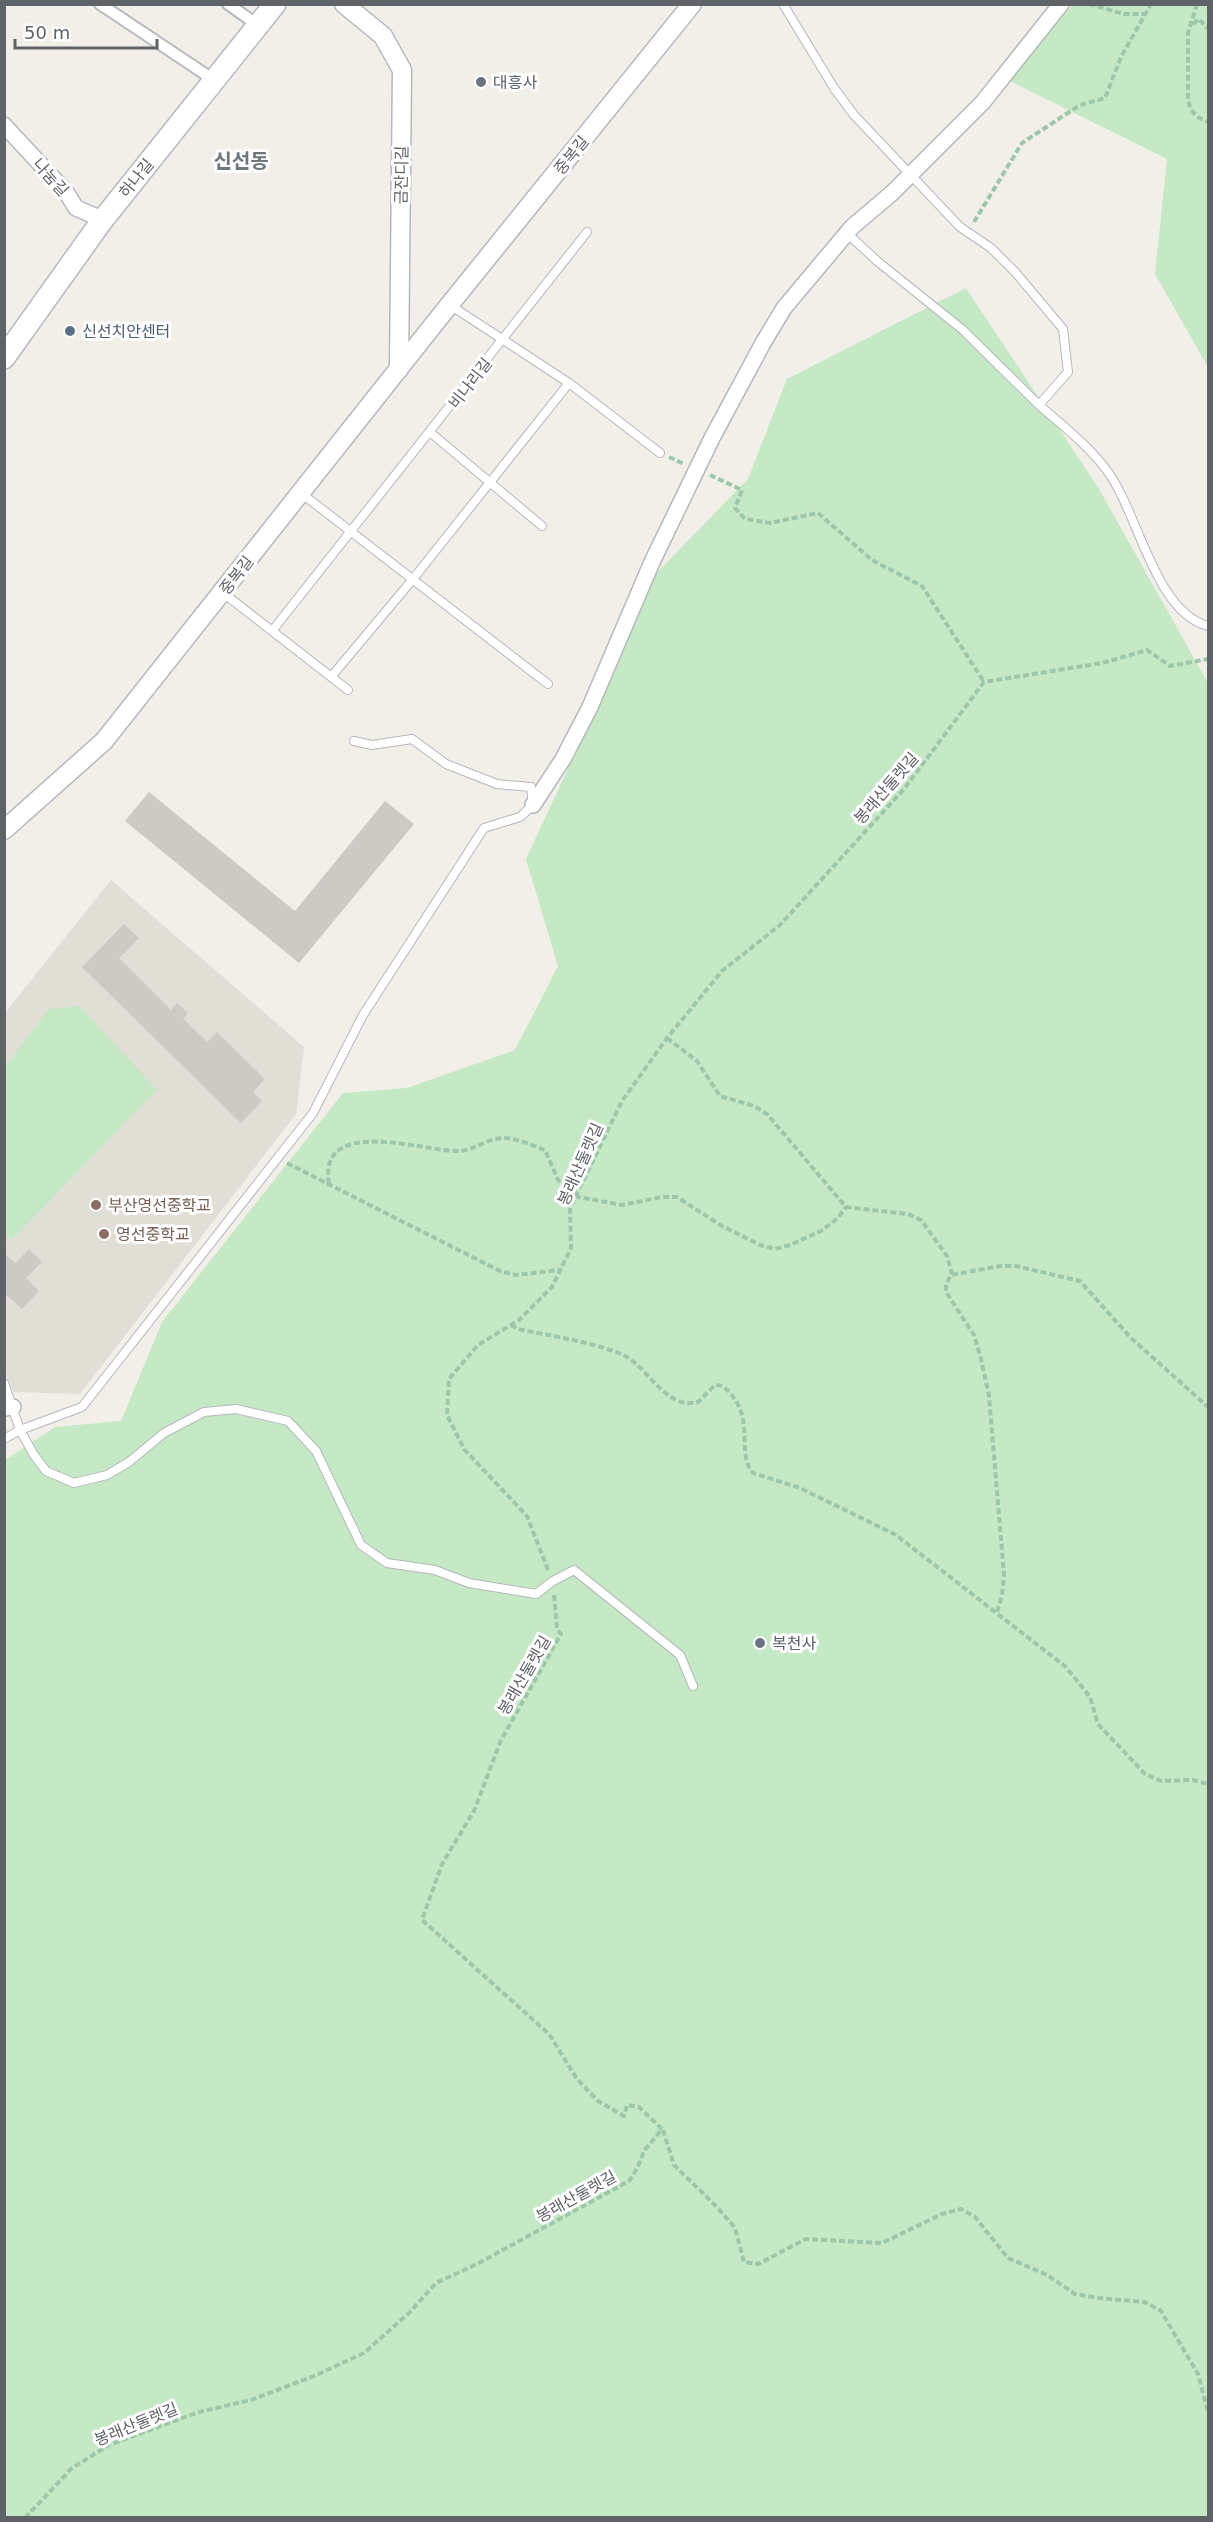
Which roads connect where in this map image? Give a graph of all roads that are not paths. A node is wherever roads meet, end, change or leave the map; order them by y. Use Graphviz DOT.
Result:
graph roads {
  1 [pos="100,4"];
  2 [pos="228,4"];
  3 [pos="275,4"];
  4 [pos="344,4"];
  5 [pos="692,4"];
  6 [pos="783,4"];
  7 [pos="1061,4"];
  8 [pos="259,26"];
  9 [pos="214,80"];
  10 [pos="4,125"];
  11 [pos="911,176"];
  12 [pos="100,222"];
  13 [pos="587,232"];
  14 [pos="847,233"];
  15 [pos="450,305"];
  16 [pos="503,340"];
  17 [pos="4,358"];
  18 [pos="399,369"];
  19 [pos="569,383"];
  20 [pos="1039,405"];
  21 [pos="430,433"];
  22 [pos="660,453"];
  23 [pos="490,482"];
  24 [pos="301,493"];
  25 [pos="542,526"];
  26 [pos="352,532"];
  27 [pos="413,579"];
  28 [pos="222,592"];
  29 [pos="1209,626"];
  30 [pos="272,631"];
  31 [pos="331,677"];
  32 [pos="548,684"];
  33 [pos="348,690"];
  34 [pos="354,741"];
  35 [pos="533,805"];
  36 [pos="4,830"];
  37 [pos="4,1383"];
  38 [pos="9,1408"];
  39 [pos="20,1430"];
  40 [pos="4,1439"];
  41 [pos="693,1686"];
  1 -- 9 [label="street"];
  2 -- 8 [label="street"];
  3 -- 8 [label="main road, 하나길"];
  4 -- 18 [label="street, 금잔디길"];
  5 -- 15 [label="street, 중복길"];
  6 -- 11 [label="lane"];
  7 -- 11 [label="street"];
  8 -- 9 [label="main road, 하나길"];
  9 -- 12 [label="main road, 하나길"];
  10 -- 12 [label="street, 나눔길"];
  11 -- 14 [label="street"];
  11 -- 20 [label="lane"];
  12 -- 17 [label="main road, 하나길"];
  13 -- 16 [label="lane, 비나리길"];
  14 -- 20 [label="lane"];
  14 -- 35 [label="street"];
  15 -- 16 [label="lane"];
  15 -- 18 [label="street, 중복길"];
  16 -- 19 [label="lane"];
  16 -- 21 [label="lane, 비나리길"];
  18 -- 24 [label="street, 중복길"];
  19 -- 22 [label="lane"];
  19 -- 23 [label="lane"];
  20 -- 29 [label="lane"];
  21 -- 23 [label="lane"];
  21 -- 26 [label="lane, 비나리길"];
  23 -- 25 [label="lane"];
  23 -- 27 [label="lane"];
  24 -- 26 [label="lane"];
  24 -- 28 [label="street, 중복길"];
  26 -- 27 [label="lane"];
  26 -- 30 [label="lane, 비나리길"];
  27 -- 31 [label="lane"];
  27 -- 32 [label="lane"];
  28 -- 30 [label="lane"];
  28 -- 36 [label="street, 중복길"];
  30 -- 31 [label="lane"];
  31 -- 33 [label="lane"];
  34 -- 35 [label="lane"];
  35 -- 39 [label="lane"];
  37 -- 38 [label="lane"];
  38 -- 39 [label="lane"];
  39 -- 40 [label="lane"];
  39 -- 41 [label="lane"];
}
